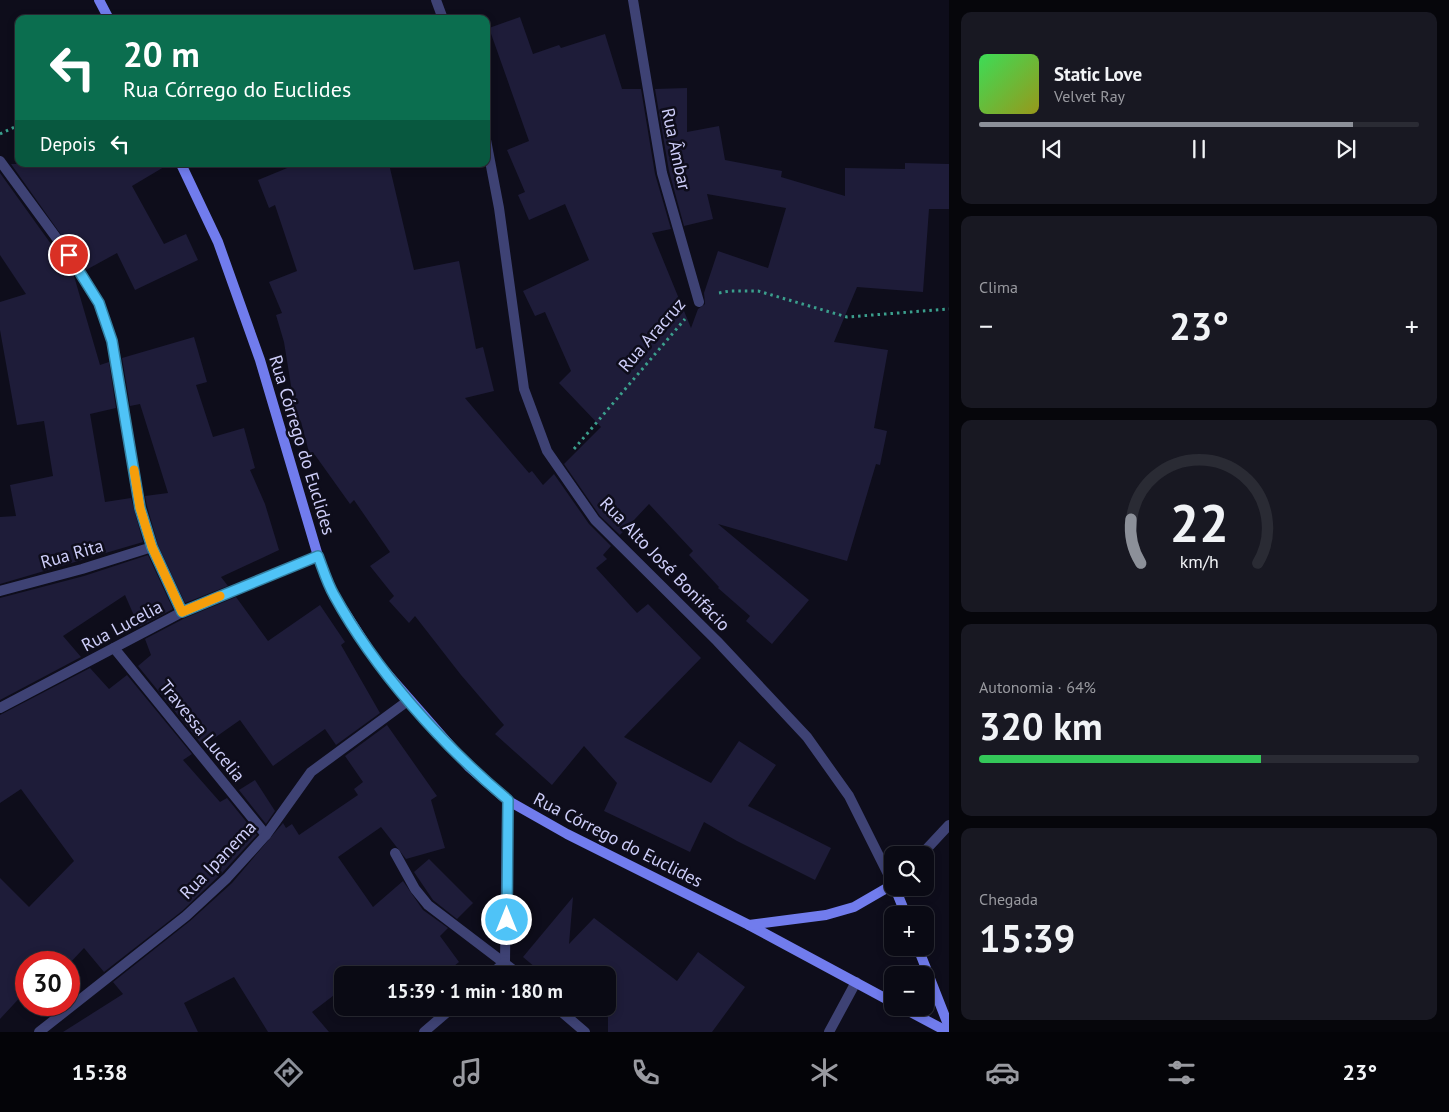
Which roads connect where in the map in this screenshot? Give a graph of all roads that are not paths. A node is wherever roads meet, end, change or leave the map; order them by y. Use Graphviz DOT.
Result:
graph roads {
  1 [pos="99,0"];
  2 [pos="436,0"];
  3 [pos="633,0"];
  4 [pos="107,15"];
  5 [pos="442,15"];
  6 [pos="0,161"];
  7 [pos="490,161"];
  8 [pos="182,167"];
  9 [pos="700,302"];
  10 [pos="152,547"];
  11 [pos="318,556"];
  12 [pos="0,591"];
  13 [pos="182,612"];
  14 [pos="114,648"];
  15 [pos="409,700"];
  16 [pos="0,708"];
  17 [pos="508,800"];
  18 [pos="949,825"];
  19 [pos="266,835"];
  20 [pos="929,846"];
  21 [pos="395,853"];
  22 [pos="884,866"];
  23 [pos="884,891"];
  24 [pos="749,925"];
  25 [pos="921,956"];
  26 [pos="505,962"];
  27 [pos="500,966"];
  28 [pos="510,966"];
  29 [pos="856,982"];
  30 [pos="884,998"];
  31 [pos="443,1016"];
  32 [pos="566,1016"];
  33 [pos="918,1016"];
  34 [pos="949,1027"];
  35 [pos="39,1032"];
  36 [pos="424,1032"];
  37 [pos="585,1032"];
  38 [pos="830,1032"];
  39 [pos="948,1032"];
  1 -- 4 [label="main road"];
  2 -- 5 [label="street"];
  3 -- 9 [label="street, Rua Âmbar"];
  6 -- 10 [label="street"];
  7 -- 22 [label="street, Rua Alto José Bonifácio"];
  8 -- 11 [label="main road, Rua Córrego do Euclides"];
  10 -- 12 [label="street, Rua Rita"];
  10 -- 13 [label="street"];
  11 -- 13 [label="street, Rua Lucelia"];
  11 -- 15 [label="main road, Rua Córrego do Euclides"];
  13 -- 14 [label="street, Rua Lucelia"];
  14 -- 16 [label="street, Rua Lucelia"];
  14 -- 19 [label="street, Travessa Lucelia"];
  15 -- 17 [label="main road, Rua Córrego do Euclides"];
  15 -- 19 [label="street, Rua Ipanema"];
  17 -- 24 [label="main road, Rua Córrego do Euclides"];
  17 -- 26 [label="street"];
  18 -- 20 [label="street"];
  19 -- 35 [label="street, Rua Ipanema"];
  21 -- 26 [label="street"];
  23 -- 24 [label="main road"];
  24 -- 29 [label="main road, Rua Córrego do Euclides"];
  25 -- 34 [label="main road"];
  26 -- 27 [label="street"];
  26 -- 28 [label="street"];
  29 -- 30 [label="main road, Rua Córrego do Euclides"];
  29 -- 38 [label="street"];
  31 -- 36 [label="street"];
  32 -- 37 [label="street"];
  33 -- 39 [label="main road"];
}
